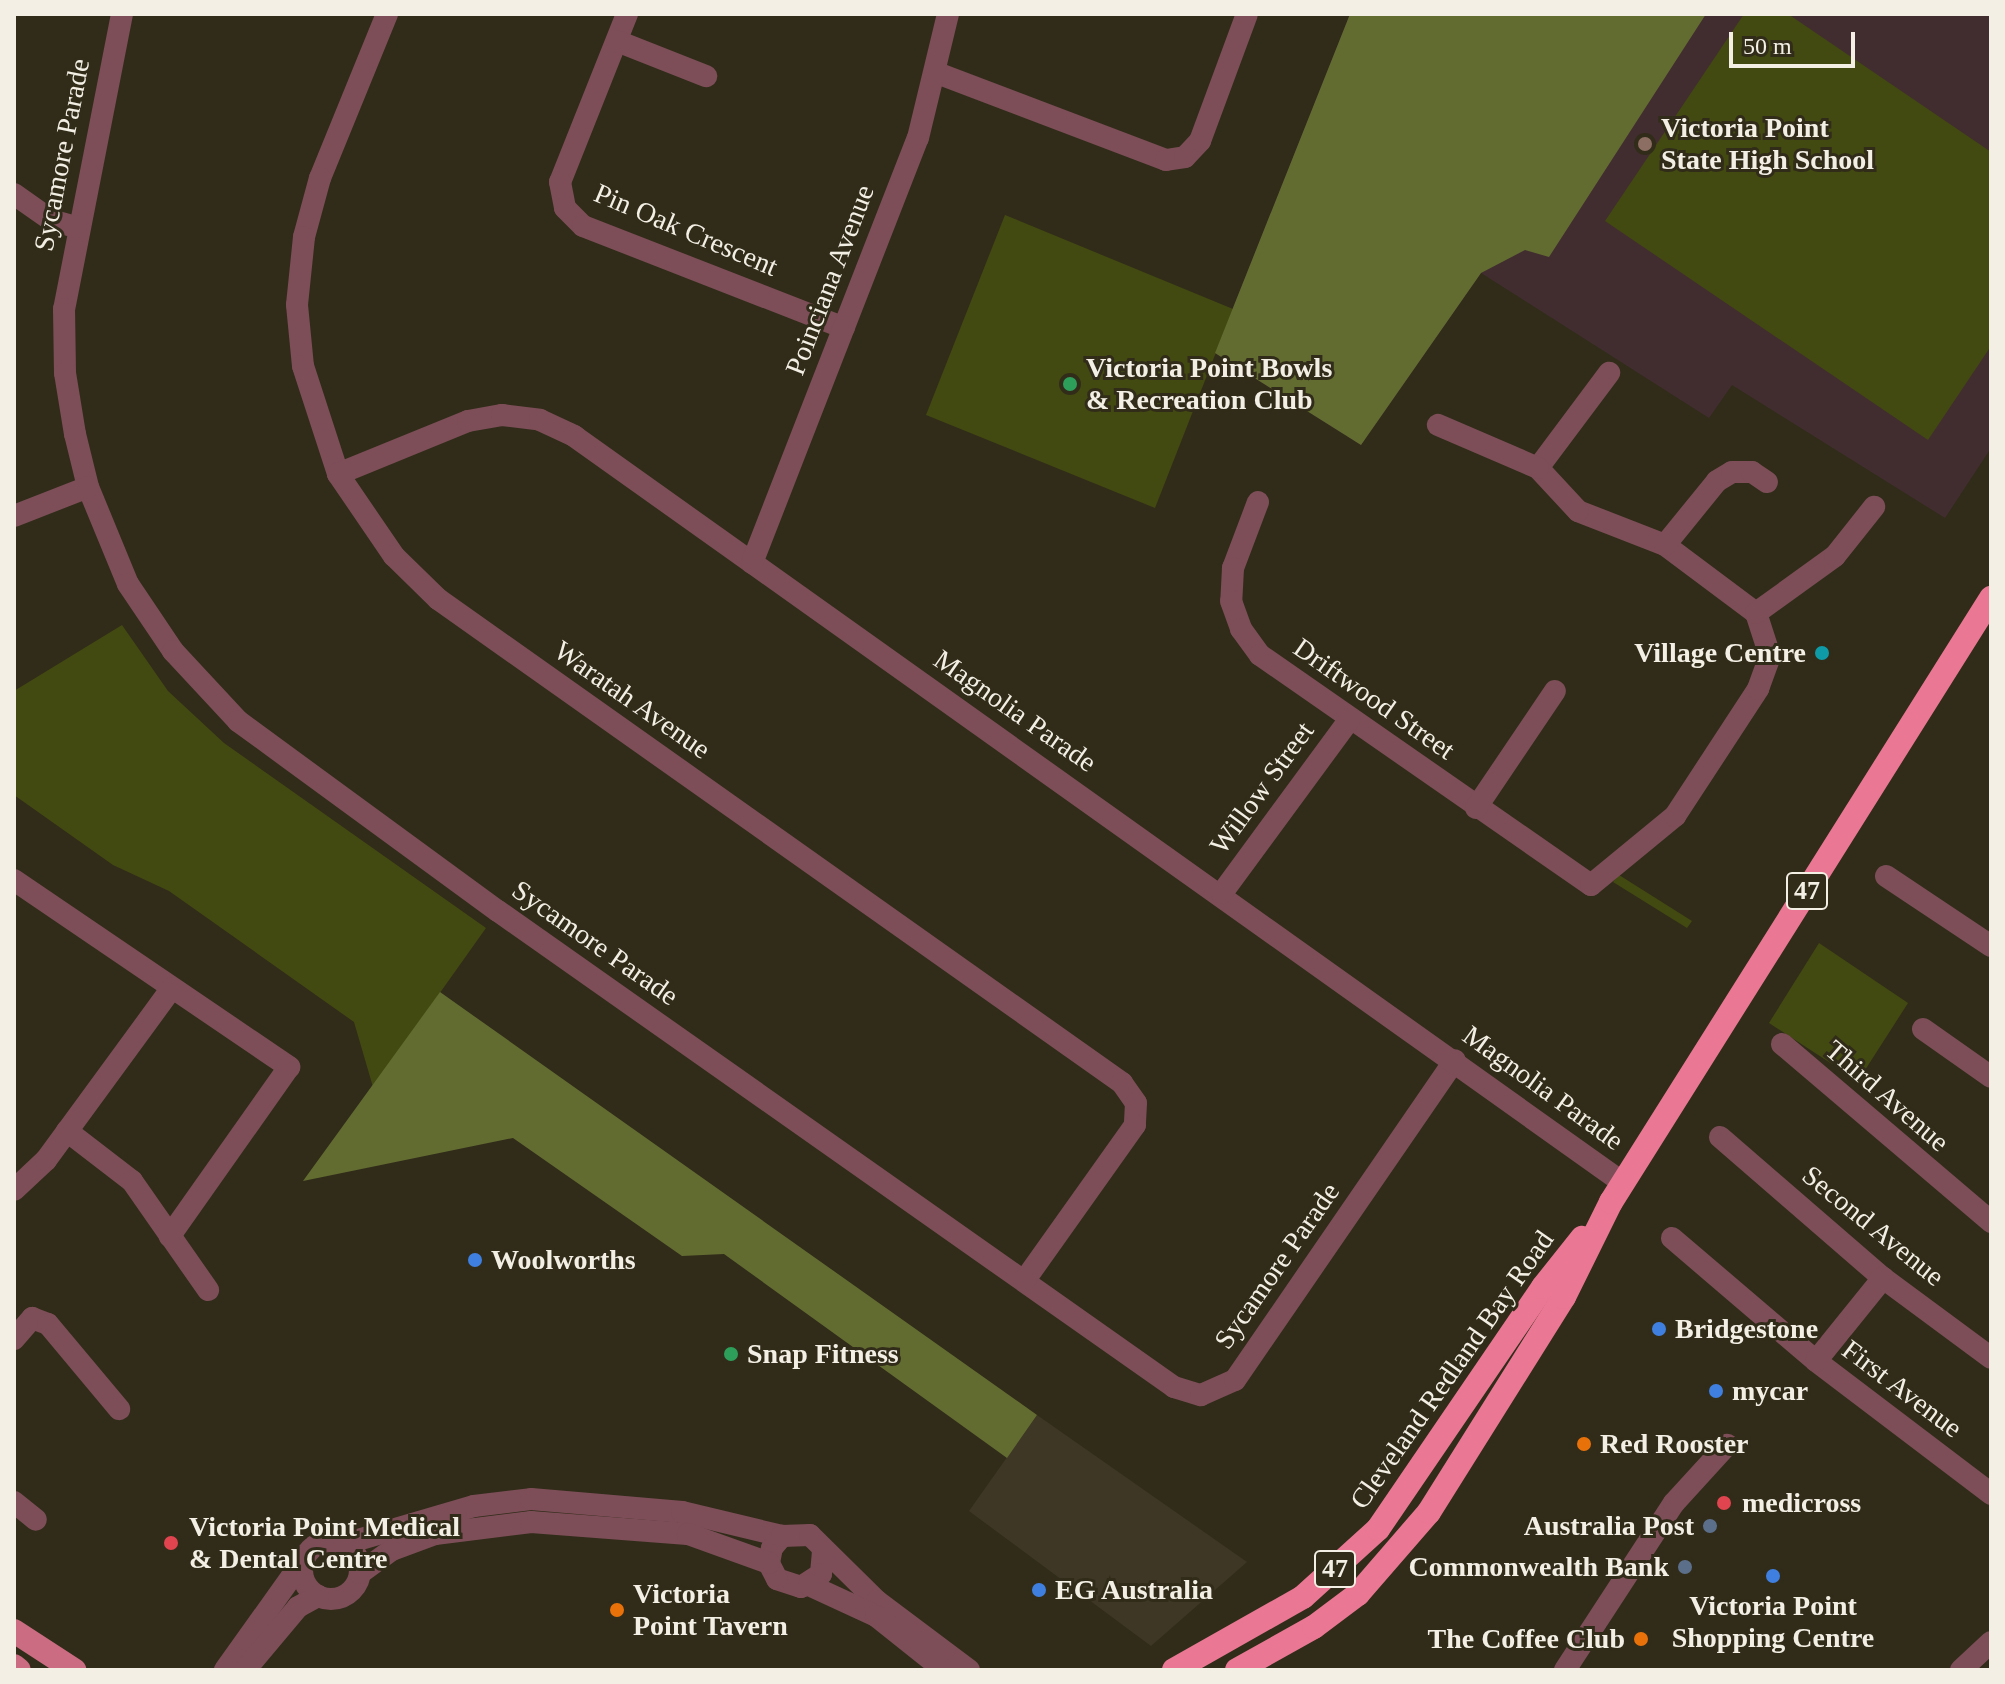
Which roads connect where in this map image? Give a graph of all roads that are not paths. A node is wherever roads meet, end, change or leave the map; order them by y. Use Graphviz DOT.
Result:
graph roads {
  1 [pos="122,14"];
  2 [pos="387,14"];
  3 [pos="627,14"];
  4 [pos="948,14"];
  5 [pos="1247,14"];
  6 [pos="617,41"];
  7 [pos="937,73"];
  8 [pos="706,76"];
  9 [pos="14,194"];
  10 [pos="76,227"];
  11 [pos="844,328"];
  12 [pos="1609,373"];
  13 [pos="1438,425"];
  14 [pos="1538,468"];
  15 [pos="338,474"];
  16 [pos="1767,482"];
  17 [pos="88,487"];
  18 [pos="1258,502"];
  19 [pos="1874,507"];
  20 [pos="14,516"];
  21 [pos="1665,545"];
  22 [pos="752,563"];
  23 [pos="1991,598"];
  24 [pos="1756,613"];
  25 [pos="1555,691"];
  26 [pos="1350,719"];
  27 [pos="1476,808"];
  28 [pos="1886,876"];
  29 [pos="14,880"];
  30 [pos="1222,893"];
  31 [pos="1991,946"];
  32 [pos="172,988"];
  33 [pos="1923,1029"];
  34 [pos="1782,1044"];
  35 [pos="1455,1060"];
  36 [pos="1991,1077"];
  37 [pos="67,1131"];
  38 [pos="1720,1137"];
  39 [pos="18,1180"];
  40 [pos="1617,1193"];
  41 [pos="1991,1222"];
  42 [pos="170,1236"];
  43 [pos="1672,1238"];
  44 [pos="1883,1278"];
  45 [pos="1024,1281"];
  46 [pos="208,1290"];
  47 [pos="14,1339"];
  48 [pos="1991,1358"];
  49 [pos="1816,1361"];
  50 [pos="119,1409"];
  51 [pos="1727,1445"];
  52 [pos="1991,1494"];
  53 [pos="14,1502"];
  54 [pos="36,1520"];
  55 [pos="782,1536"];
  56 [pos="344,1544"];
  57 [pos="823,1551"];
  58 [pos="769,1563"];
  59 [pos="302,1571"];
  60 [pos="360,1573"];
  61 [pos="809,1585"];
  62 [pos="318,1596"];
  63 [pos="14,1631"];
  64 [pos="1991,1642"];
  65 [pos="14,1666"];
  66 [pos="19,1670"];
  67 [pos="74,1670"];
  68 [pos="225,1670"];
  69 [pos="245,1670"];
  70 [pos="944,1670"];
  71 [pos="969,1670"];
  72 [pos="1174,1670"];
  73 [pos="1237,1670"];
  74 [pos="1565,1670"];
  75 [pos="1961,1670"];
  1 -- 10 [label="street, Sycamore Parade"];
  2 -- 15 [label="street, Waratah Avenue"];
  3 -- 6 [label="street, Pin Oak Crescent"];
  4 -- 7 [label="street, Poinciana Avenue"];
  5 -- 7 [label="street"];
  6 -- 8 [label="street"];
  6 -- 11 [label="street, Pin Oak Crescent"];
  7 -- 11 [label="street, Poinciana Avenue"];
  9 -- 10 [label="street"];
  10 -- 17 [label="street, Sycamore Parade"];
  11 -- 22 [label="street, Poinciana Avenue"];
  12 -- 14 [label="street"];
  13 -- 14 [label="street"];
  14 -- 21 [label="street"];
  15 -- 22 [label="street, Magnolia Parade"];
  15 -- 45 [label="street, Waratah Avenue"];
  16 -- 21 [label="street"];
  17 -- 20 [label="street"];
  17 -- 45 [label="street, Sycamore Parade"];
  18 -- 26 [label="street, Driftwood Street"];
  19 -- 24 [label="street"];
  21 -- 24 [label="street"];
  22 -- 30 [label="street, Magnolia Parade"];
  23 -- 40 [label="highway, Cleveland Redland Bay Road / 47"];
  24 -- 27 [label="street, Driftwood Street"];
  25 -- 27 [label="street"];
  26 -- 27 [label="street, Driftwood Street"];
  26 -- 30 [label="street, Willow Street"];
  28 -- 31 [label="street"];
  29 -- 32 [label="street"];
  30 -- 35 [label="street, Magnolia Parade"];
  32 -- 37 [label="street"];
  32 -- 42 [label="street"];
  33 -- 36 [label="street"];
  34 -- 41 [label="street, Third Avenue"];
  35 -- 40 [label="street, Magnolia Parade"];
  35 -- 45 [label="street, Sycamore Parade"];
  37 -- 39 [label="street"];
  37 -- 42 [label="street"];
  38 -- 44 [label="street, Second Avenue"];
  40 -- 72 [label="highway, Cleveland Redland Bay Road / 47"];
  40 -- 73 [label="highway, Cleveland Redland Bay Road / 47"];
  42 -- 46 [label="street"];
  43 -- 49 [label="street, First Avenue"];
  44 -- 48 [label="street, Second Avenue"];
  44 -- 49 [label="street, First Avenue"];
  47 -- 50 [label="street"];
  49 -- 52 [label="street, First Avenue"];
  51 -- 74 [label="street"];
  53 -- 54 [label="street"];
  55 -- 56 [label="street"];
  55 -- 57 [label="street"];
  55 -- 58 [label="street"];
  56 -- 59 [label="street"];
  56 -- 60 [label="street"];
  57 -- 61 [label="street"];
  57 -- 71 [label="street"];
  58 -- 60 [label="street"];
  58 -- 61 [label="street"];
  59 -- 62 [label="street"];
  59 -- 68 [label="street"];
  60 -- 62 [label="street"];
  61 -- 70 [label="street"];
  62 -- 69 [label="street"];
  63 -- 67 [label="main road"];
  64 -- 75 [label="street"];
  65 -- 66 [label="main road"];
}
